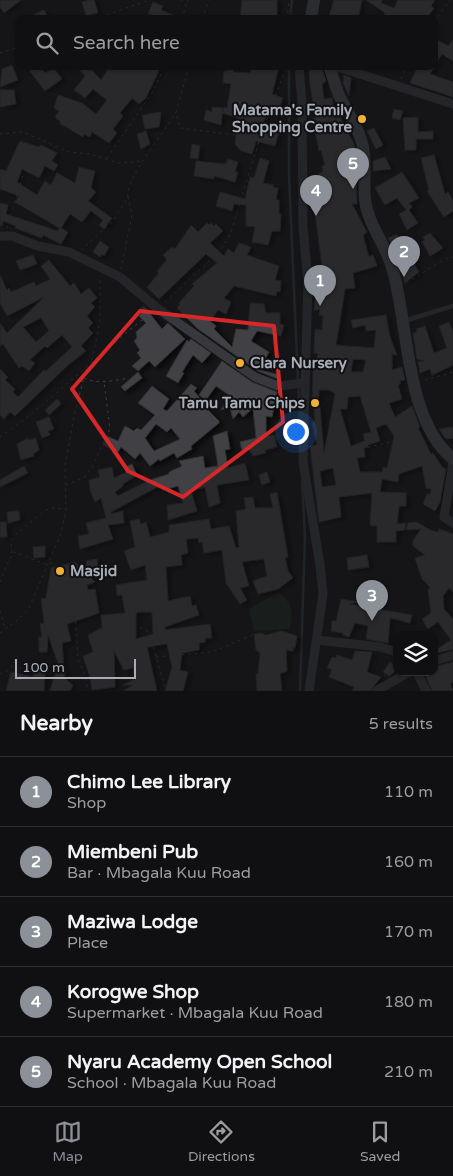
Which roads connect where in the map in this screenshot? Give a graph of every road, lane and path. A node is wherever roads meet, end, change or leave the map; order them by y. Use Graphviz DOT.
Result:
graph roads {
  1 [pos="149,0"];
  2 [pos="180,0"];
  3 [pos="188,0"];
  4 [pos="209,0"];
  5 [pos="288,0"];
  6 [pos="314,0"];
  7 [pos="450,0"];
  8 [pos="106,15"];
  9 [pos="183,15"];
  10 [pos="203,15"];
  11 [pos="287,15"];
  12 [pos="312,15"];
  13 [pos="438,16"];
  14 [pos="15,48"];
  15 [pos="0,53"];
  16 [pos="163,70"];
  17 [pos="188,70"];
  18 [pos="287,70"];
  19 [pos="299,70"];
  20 [pos="331,70"];
  21 [pos="347,70"];
  22 [pos="405,70"];
  23 [pos="398,87"];
  24 [pos="453,104"];
  25 [pos="176,112"];
  26 [pos="0,134"];
  27 [pos="260,138"];
  28 [pos="107,159"];
  29 [pos="143,161"];
  30 [pos="23,175"];
  31 [pos="128,197"];
  32 [pos="2,236"];
  33 [pos="80,257"];
  34 [pos="453,257"];
  35 [pos="100,267"];
  36 [pos="120,277"];
  37 [pos="397,285"];
  38 [pos="453,306"];
  39 [pos="157,308"];
  40 [pos="401,322"];
  41 [pos="92,361"];
  42 [pos="86,369"];
  43 [pos="453,372"];
  44 [pos="83,377"];
  45 [pos="129,378"];
  46 [pos="104,382"];
  47 [pos="304,383"];
  48 [pos="415,383"];
  49 [pos="0,437"];
  50 [pos="390,442"];
  51 [pos="453,459"];
  52 [pos="303,462"];
  53 [pos="453,463"];
  54 [pos="66,485"];
  55 [pos="66,509"];
  56 [pos="453,523"];
  57 [pos="12,553"];
  58 [pos="50,561"];
  59 [pos="48,565"];
  60 [pos="0,582"];
  61 [pos="0,611"];
  62 [pos="5,629"];
  63 [pos="127,630"];
  64 [pos="0,633"];
  65 [pos="253,635"];
  66 [pos="317,640"];
  67 [pos="393,651"];
  68 [pos="453,655"];
  69 [pos="156,657"];
  70 [pos="438,660"];
  71 [pos="14,662"];
  72 [pos="0,674"];
  73 [pos="402,676"];
  74 [pos="419,676"];
  75 [pos="88,691"];
  76 [pos="166,691"];
  77 [pos="309,691"];
  78 [pos="376,691"];
  79 [pos="426,691"];
  1 -- 8 [label="path"];
  2 -- 3 [label="path"];
  3 -- 9 [label="path"];
  4 -- 10 [label="path"];
  5 -- 11 [label="path"];
  6 -- 12 [label="street"];
  7 -- 13 [label="path"];
  14 -- 15 [label="path"];
  16 -- 28 [label="path"];
  17 -- 25 [label="path"];
  18 -- 27 [label="path"];
  19 -- 47 [label="street"];
  20 -- 37 [label="street"];
  21 -- 23 [label="street"];
  22 -- 23 [label="path"];
  23 -- 24 [label="street"];
  25 -- 27 [label="path"];
  25 -- 29 [label="path"];
  26 -- 28 [label="path"];
  27 -- 39 [label="path"];
  28 -- 29 [label="path"];
  29 -- 31 [label="path"];
  30 -- 32 [label="path"];
  31 -- 33 [label="path"];
  31 -- 36 [label="path"];
  32 -- 33 [label="street"];
  33 -- 35 [label="street"];
  34 -- 37 [label="path"];
  35 -- 36 [label="street"];
  35 -- 41 [label="path"];
  36 -- 39 [label="street"];
  37 -- 40 [label="street"];
  38 -- 40 [label="lane"];
  39 -- 41 [label="path"];
  39 -- 47 [label="street"];
  40 -- 48 [label="street"];
  41 -- 42 [label="path"];
  42 -- 44 [label="path"];
  42 -- 49 [label="path"];
  43 -- 48 [label="path"];
  44 -- 46 [label="path"];
  44 -- 54 [label="path"];
  45 -- 46 [label="path"];
  46 -- 54 [label="path"];
  47 -- 52 [label="street"];
  48 -- 51 [label="street"];
  50 -- 52 [label="path"];
  52 -- 66 [label="street"];
  53 -- 56 [label="street"];
  54 -- 55 [label="path"];
  55 -- 57 [label="path"];
  55 -- 58 [label="path"];
  57 -- 59 [label="path"];
  57 -- 60 [label="path"];
  58 -- 59 [label="path"];
  58 -- 75 [label="path"];
  59 -- 62 [label="path"];
  61 -- 62 [label="path"];
  62 -- 64 [label="path"];
  63 -- 69 [label="path"];
  65 -- 69 [label="path"];
  66 -- 67 [label="street"];
  66 -- 77 [label="street"];
  68 -- 70 [label="street"];
  69 -- 76 [label="path"];
  71 -- 72 [label="path"];
  73 -- 78 [label="street"];
  74 -- 79 [label="street"];
}
